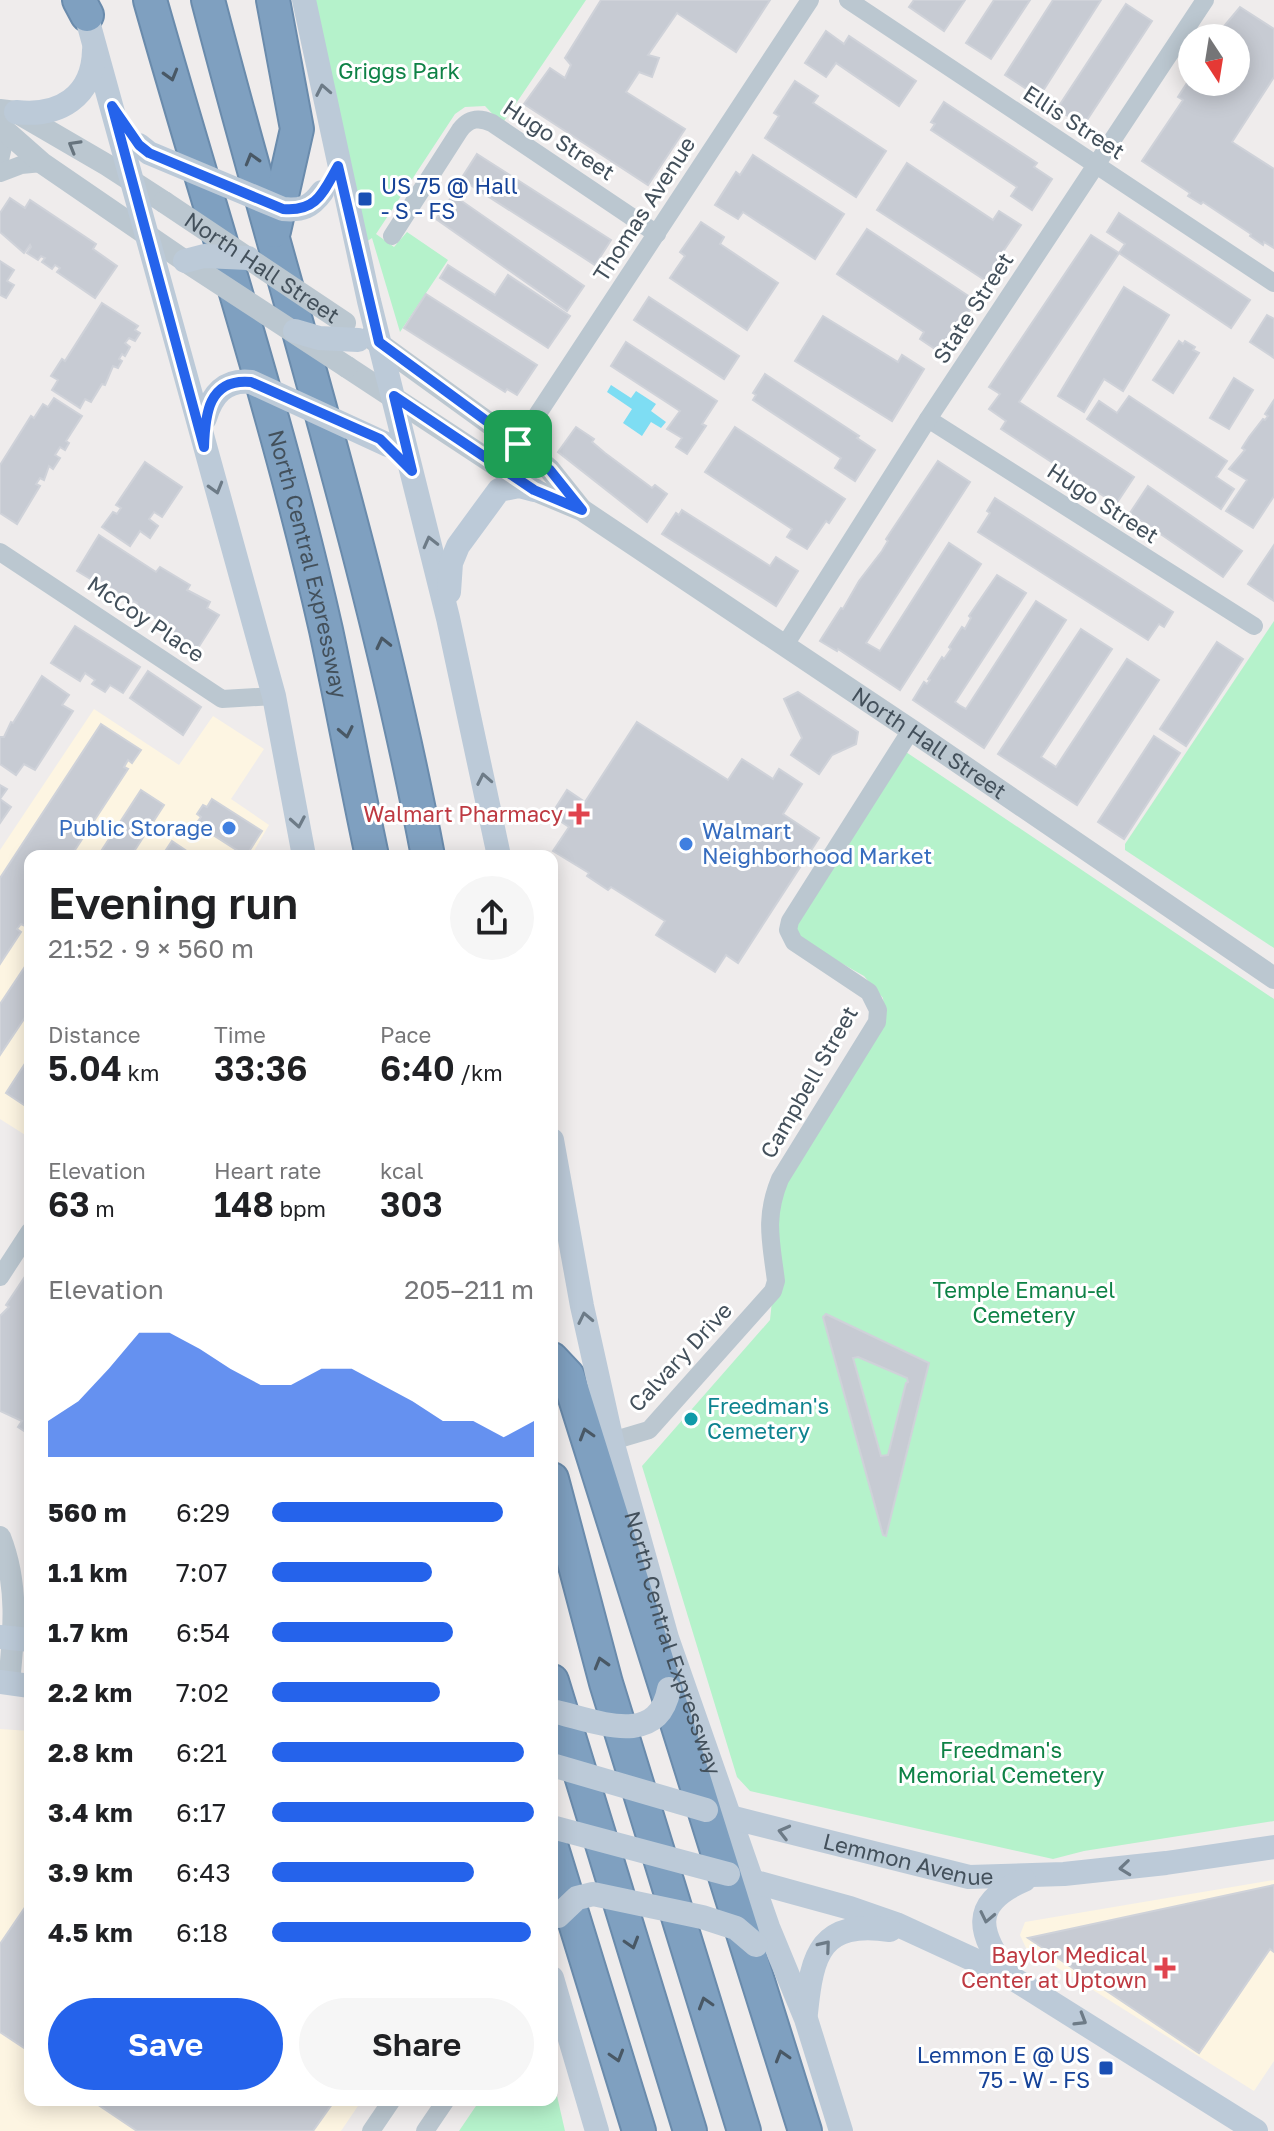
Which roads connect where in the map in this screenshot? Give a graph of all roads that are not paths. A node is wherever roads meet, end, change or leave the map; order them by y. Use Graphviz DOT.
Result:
graph roads {
  1 [pos="150,0"];
  2 [pos="208,0"];
  3 [pos="273,0"];
  4 [pos="304,0"];
  5 [pos="810,0"];
  6 [pos="848,0"];
  7 [pos="1205,0"];
  8 [pos="86,15"];
  9 [pos="112,106"];
  10 [pos="5,120"];
  11 [pos="0,160"];
  12 [pos="42,163"];
  13 [pos="1096,165"];
  14 [pos="338,166"];
  15 [pos="0,173"];
  16 [pos="132,180"];
  17 [pos="145,232"];
  18 [pos="274,234"];
  19 [pos="657,234"];
  20 [pos="392,236"];
  21 [pos="248,258"];
  22 [pos="177,261"];
  23 [pos="1274,283"];
  24 [pos="166,305"];
  25 [pos="295,331"];
  26 [pos="361,335"];
  27 [pos="394,396"];
  28 [pos="928,419"];
  29 [pos="518,444"];
  30 [pos="204,447"];
  31 [pos="412,471"];
  32 [pos="534,490"];
  33 [pos="582,510"];
  34 [pos="0,552"];
  35 [pos="448,618"];
  36 [pos="1254,626"];
  37 [pos="785,645"];
  38 [pos="274,696"];
  39 [pos="911,730"];
  40 [pos="303,850"];
  41 [pos="371,850"];
  42 [pos="427,850"];
  43 [pos="498,850"];
  44 [pos="1274,978"];
  45 [pos="558,1173"];
  46 [pos="24,1240"];
  47 [pos="0,1277"];
  48 [pos="773,1291"];
  49 [pos="558,1365"];
  50 [pos="612,1441"];
  51 [pos="558,1502"];
  52 [pos="0,1537"];
  53 [pos="14,1638"];
  54 [pos="667,1638"];
  55 [pos="13,1684"];
  56 [pos="558,1701"];
  57 [pos="558,1712"];
  58 [pos="558,1767"];
  59 [pos="730,1817"];
  60 [pos="558,1829"];
  61 [pos="1274,1847"];
  62 [pos="558,1868"];
  63 [pos="1034,1876"];
  64 [pos="740,1878"];
  65 [pos="558,1919"];
  66 [pos="938,1943"];
  67 [pos="1009,1976"];
  68 [pos="558,2016"];
  69 [pos="806,2019"];
  70 [pos="388,2106"];
  71 [pos="442,2106"];
  72 [pos="371,2131"];
  73 [pos="425,2131"];
  74 [pos="597,2131"];
  75 [pos="639,2131"];
  76 [pos="690,2131"];
  77 [pos="744,2131"];
  78 [pos="805,2131"];
  79 [pos="841,2131"];
  80 [pos="1256,2131"];
  1 -- 41 [label="highway, North Central Expressway, one-way"];
  18 -- 2 [label="highway, one-way"];
  3 -- 18 [label="highway"];
  14 -- 4 [label="main road, one-way"];
  5 -- 19 [label="street, Thomas Avenue"];
  6 -- 13 [label="street, Ellis Street"];
  7 -- 13 [label="street, State Street"];
  8 -- 9 [label="main road"];
  8 -- 10 [label="main road"];
  9 -- 14 [label="main road, bridge"];
  9 -- 16 [label="main road"];
  10 -- 11 [label="street"];
  10 -- 12 [label="street, North Hall Street"];
  16 -- 10 [label="street, North Hall Street, one-way"];
  12 -- 15 [label="street"];
  12 -- 17 [label="street, North Hall Street"];
  13 -- 23 [label="street, Ellis Street"];
  13 -- 28 [label="street, State Street"];
  14 -- 26 [label="main road"];
  16 -- 17 [label="main road"];
  16 -- 21 [label="street, North Hall Street, bridge"];
  17 -- 22 [label="street, North Hall Street"];
  17 -- 24 [label="main road"];
  42 -- 18 [label="highway, one-way"];
  19 -- 20 [label="street, Hugo Street"];
  19 -- 29 [label="street, Thomas Avenue"];
  21 -- 22 [label="main road, bridge"];
  21 -- 26 [label="street, North Hall Street, bridge"];
  22 -- 24 [label="main road"];
  22 -- 25 [label="street, North Hall Street, bridge"];
  24 -- 30 [label="main road"];
  25 -- 26 [label="main road, bridge"];
  25 -- 27 [label="street, North Hall Street, bridge"];
  26 -- 27 [label="main road"];
  26 -- 29 [label="street, North Hall Street"];
  27 -- 31 [label="main road"];
  27 -- 32 [label="street, North Hall Street"];
  28 -- 36 [label="street, Hugo Street"];
  28 -- 37 [label="street, State Street"];
  29 -- 33 [label="street, North Hall Street"];
  30 -- 31 [label="main road, bridge"];
  30 -- 38 [label="main road, one-way"];
  35 -- 31 [label="main road, one-way"];
  32 -- 33 [label="street, North Hall Street"];
  32 -- 35 [label="main road"];
  33 -- 37 [label="street, North Hall Street"];
  34 -- 38 [label="street, McCoy Place"];
  43 -- 35 [label="main road, one-way"];
  37 -- 39 [label="street, North Hall Street"];
  38 -- 40 [label="main road, one-way"];
  39 -- 44 [label="street, North Hall Street"];
  39 -- 48 [label="street, Campbell Street"];
  50 -- 45 [label="main road, North Central Expressway, one-way"];
  46 -- 47 [label="street"];
  48 -- 50 [label="street, Calvary Drive"];
  78 -- 49 [label="highway, one-way"];
  50 -- 54 [label="main road, North Central Expressway"];
  77 -- 51 [label="highway, one-way"];
  52 -- 53 [label="street"];
  53 -- 55 [label="street"];
  54 -- 57 [label="main road, bridge"];
  54 -- 59 [label="main road, North Central Expressway"];
  56 -- 76 [label="highway, one-way"];
  58 -- 59 [label="main road, Lemmon Avenue, bridge"];
  63 -- 59 [label="main road, Lemmon Avenue, one-way"];
  59 -- 64 [label="main road, North Central Expressway"];
  60 -- 64 [label="main road, bridge"];
  61 -- 63 [label="main road, Lemmon Avenue, one-way"];
  62 -- 75 [label="highway, one-way"];
  63 -- 67 [label="main road, one-way"];
  64 -- 66 [label="main road"];
  64 -- 69 [label="main road, North Central Expressway"];
  65 -- 69 [label="main road, bridge"];
  66 -- 67 [label="main road"];
  69 -- 66 [label="main road, one-way"];
  67 -- 80 [label="main road, one-way"];
  68 -- 74 [label="main road"];
  69 -- 79 [label="main road, North Central Expressway"];
  70 -- 72 [label="street"];
  71 -- 73 [label="street"];
}
